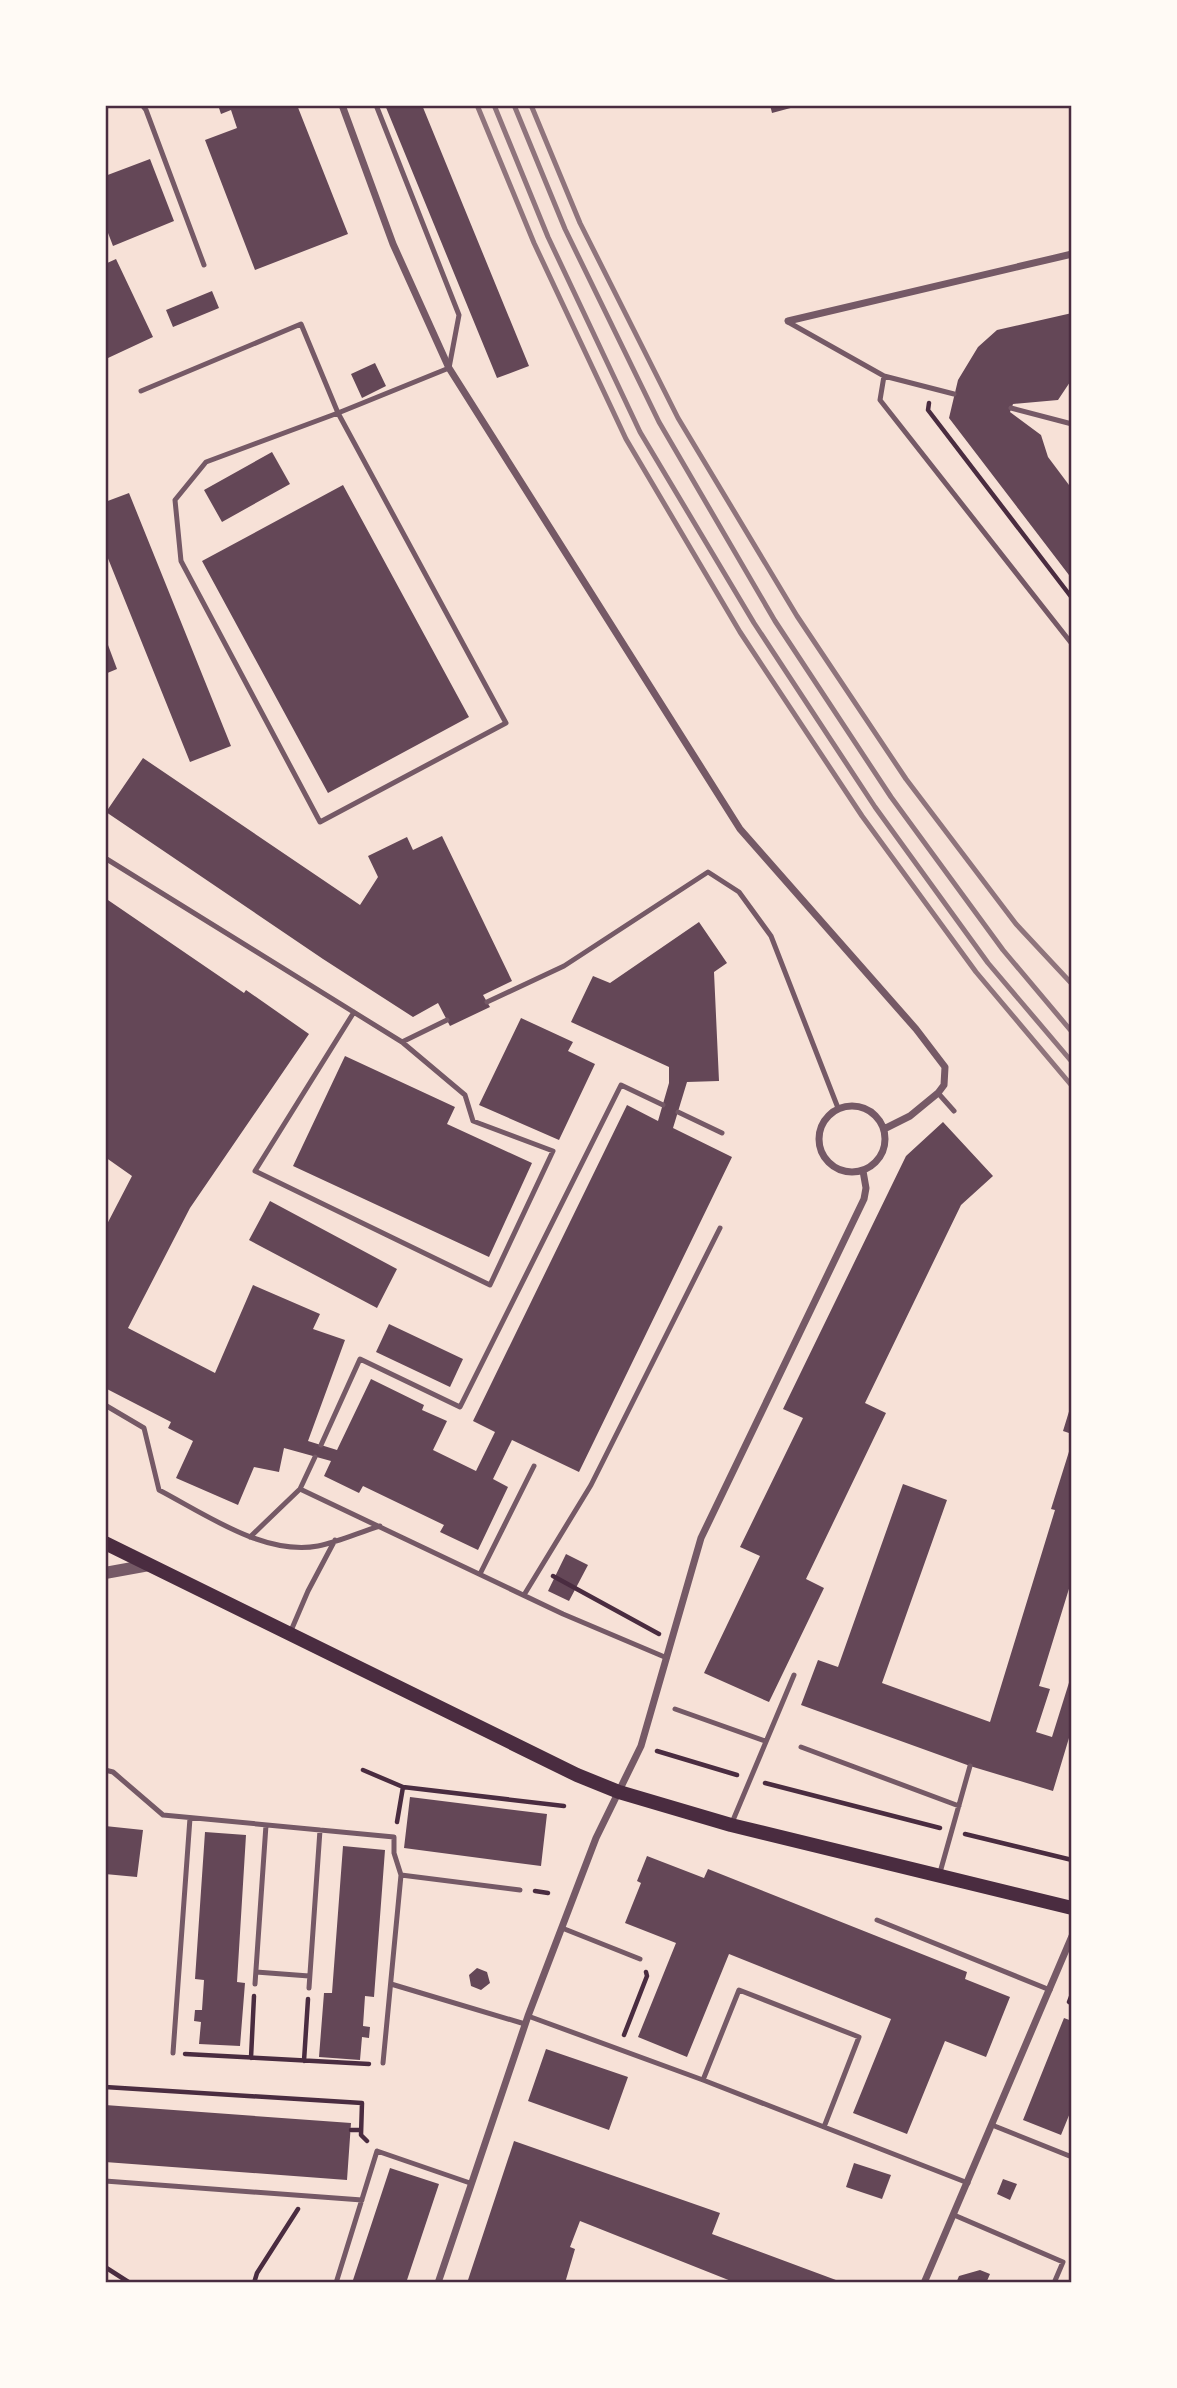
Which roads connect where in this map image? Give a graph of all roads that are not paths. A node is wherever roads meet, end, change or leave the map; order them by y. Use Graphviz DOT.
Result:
graph roads {
  1 [pos="142,105"];
  2 [pos="342,105"];
  3 [pos="376,105"];
  4 [pos="1072,254"];
  5 [pos="204,265"];
  6 [pos="788,321"];
  7 [pos="449,368"];
  8 [pos="884,376"];
  9 [pos="141,391"];
  10 [pos="954,394"];
  11 [pos="1012,408"];
  12 [pos="338,413"];
  13 [pos="1072,424"];
  14 [pos="1072,644"];
  15 [pos="105,858"];
  16 [pos="487,1002"];
  17 [pos="354,1012"];
  18 [pos="447,1020"];
  19 [pos="402,1042"];
  20 [pos="938,1093"];
  21 [pos="663,1105"];
  22 [pos="838,1108"];
  23 [pos="954,1111"];
  24 [pos="678,1112"];
  25 [pos="884,1129"];
  26 [pos="722,1133"];
  27 [pos="863,1171"];
  28 [pos="720,1228"];
  29 [pos="105,1405"];
  30 [pos="321,1445"];
  31 [pos="315,1457"];
  32 [pos="534,1466"];
  33 [pos="300,1489"];
  34 [pos="380,1526"];
  35 [pos="250,1537"];
  36 [pos="335,1540"];
  37 [pos="105,1543"];
  38 [pos="149,1565"];
  39 [pos="105,1573"];
  40 [pos="480,1574"];
  41 [pos="524,1595"];
  42 [pos="290,1633"];
  43 [pos="667,1658"];
  44 [pos="794,1675"];
  45 [pos="675,1709"];
  46 [pos="765,1741"];
  47 [pos="802,1748"];
  48 [pos="970,1766"];
  49 [pos="105,1770"];
  50 [pos="619,1791"];
  51 [pos="959,1806"];
  52 [pos="190,1818"];
  53 [pos="267,1825"];
  54 [pos="731,1825"];
  55 [pos="320,1830"];
  56 [pos="401,1875"];
  57 [pos="939,1876"];
  58 [pos="520,1890"];
  59 [pos="1072,1908"];
  60 [pos="877,1920"];
  61 [pos="562,1928"];
  62 [pos="1072,1936"];
  63 [pos="640,1959"];
  64 [pos="256,1972"];
  65 [pos="309,1976"];
  66 [pos="391,1983"];
  67 [pos="255,1984"];
  68 [pos="309,1988"];
  69 [pos="1050,1990"];
  70 [pos="526,2020"];
  71 [pos="173,2053"];
  72 [pos="383,2063"];
  73 [pos="703,2080"];
  74 [pos="992,2125"];
  75 [pos="824,2127"];
  76 [pos="1072,2157"];
  77 [pos="105,2181"];
  78 [pos="470,2183"];
  79 [pos="968,2183"];
  80 [pos="362,2200"];
  81 [pos="954,2215"];
  82 [pos="336,2283"];
  83 [pos="438,2283"];
  84 [pos="924,2283"];
  85 [pos="1054,2283"];
  1 -- 5 [label="lane"];
  2 -- 7 [label="street"];
  3 -- 7 [label="lane"];
  4 -- 6 [label="street"];
  6 -- 8 [label="lane"];
  7 -- 12 [label="lane"];
  7 -- 20 [label="street"];
  8 -- 10 [label="lane"];
  8 -- 14 [label="lane"];
  9 -- 12 [label="lane"];
  11 -- 13 [label="lane"];
  12 -- 12 [label="lane"];
  15 -- 17 [label="lane"];
  16 -- 22 [label="lane"];
  17 -- 19 [label="lane"];
  17 -- 19 [label="lane"];
  18 -- 19 [label="lane"];
  20 -- 23 [label="lane"];
  20 -- 25 [label="street"];
  21 -- 30 [label="lane"];
  22 -- 25 [label="street"];
  22 -- 27 [label="street"];
  24 -- 26 [label="lane"];
  25 -- 27 [label="street"];
  27 -- 43 [label="street"];
  28 -- 41 [label="lane"];
  29 -- 35 [label="lane"];
  31 -- 33 [label="lane"];
  32 -- 40 [label="lane"];
  33 -- 34 [label="lane"];
  33 -- 35 [label="lane"];
  34 -- 36 [label="lane"];
  34 -- 40 [label="lane"];
  35 -- 36 [label="lane"];
  36 -- 42 [label="lane"];
  37 -- 38 [label="main road"];
  38 -- 39 [label="street"];
  38 -- 42 [label="main road"];
  40 -- 41 [label="lane"];
  41 -- 43 [label="lane"];
  42 -- 50 [label="main road"];
  43 -- 50 [label="street"];
  44 -- 46 [label="lane"];
  45 -- 46 [label="lane"];
  46 -- 54 [label="lane"];
  47 -- 51 [label="lane"];
  48 -- 51 [label="lane"];
  49 -- 52 [label="lane"];
  50 -- 54 [label="main road"];
  50 -- 61 [label="street"];
  51 -- 57 [label="lane"];
  52 -- 53 [label="lane"];
  52 -- 71 [label="lane"];
  53 -- 55 [label="lane"];
  53 -- 64 [label="lane"];
  54 -- 57 [label="main road"];
  55 -- 56 [label="lane"];
  55 -- 65 [label="lane"];
  56 -- 58 [label="lane"];
  56 -- 66 [label="lane"];
  57 -- 59 [label="main road"];
  60 -- 69 [label="lane"];
  61 -- 63 [label="lane"];
  61 -- 70 [label="street"];
  62 -- 69 [label="street"];
  64 -- 65 [label="lane"];
  64 -- 67 [label="lane"];
  65 -- 68 [label="lane"];
  66 -- 70 [label="lane"];
  66 -- 72 [label="lane"];
  69 -- 74 [label="street"];
  70 -- 73 [label="lane"];
  70 -- 78 [label="street"];
  73 -- 75 [label="lane"];
  73 -- 75 [label="lane"];
  74 -- 76 [label="lane"];
  74 -- 79 [label="street"];
  75 -- 79 [label="lane"];
  77 -- 80 [label="lane"];
  78 -- 80 [label="lane"];
  78 -- 83 [label="street"];
  79 -- 81 [label="street"];
  80 -- 82 [label="lane"];
  81 -- 84 [label="street"];
  81 -- 85 [label="lane"];
}
